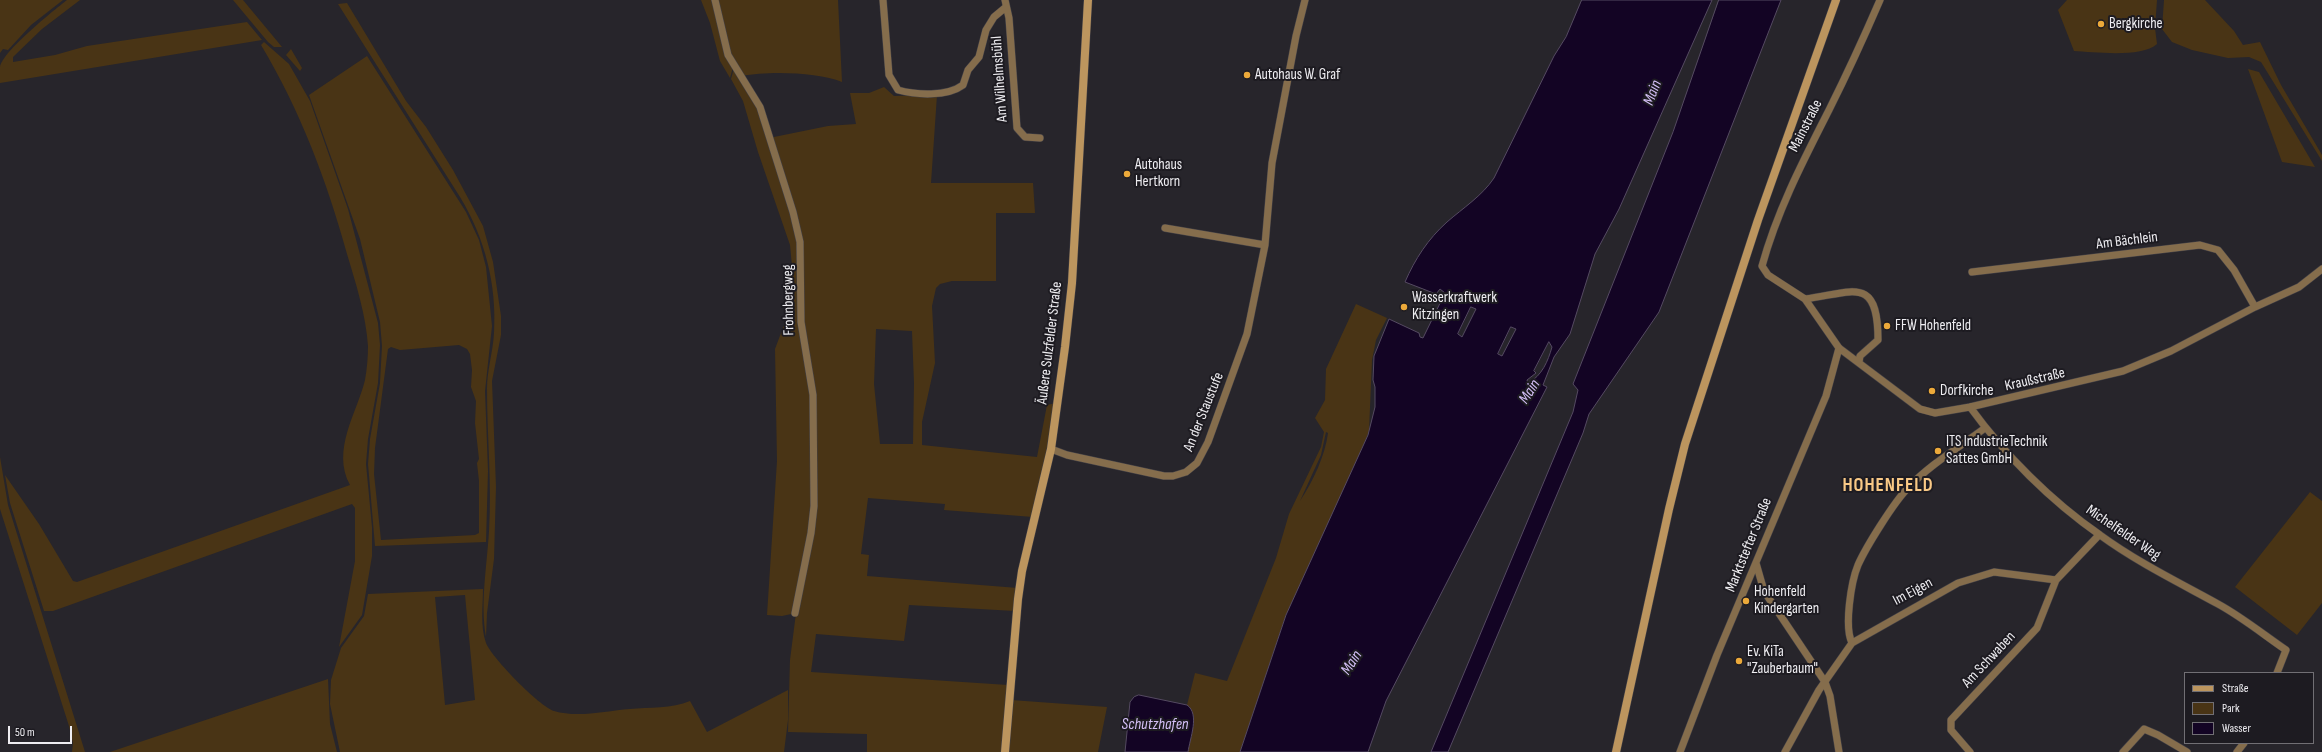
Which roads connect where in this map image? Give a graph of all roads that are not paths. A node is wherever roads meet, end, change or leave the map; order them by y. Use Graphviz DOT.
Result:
graph roads {
  1 [pos="715,0"];
  2 [pos="883,0"];
  3 [pos="1088,0"];
  4 [pos="1305,0"];
  5 [pos="1836,0"];
  6 [pos="1880,0"];
  7 [pos="1006,4"];
  8 [pos="1040,138"];
  9 [pos="1165,228"];
  10 [pos="1264,245"];
  11 [pos="1762,266"];
  12 [pos="2322,269"];
  13 [pos="1972,272"];
  14 [pos="1805,299"];
  15 [pos="2255,307"];
  16 [pos="1839,348"];
  17 [pos="1860,362"];
  18 [pos="1970,407"];
  19 [pos="1985,428"];
  20 [pos="1051,449"];
  21 [pos="2099,535"];
  22 [pos="1756,563"];
  23 [pos="2056,580"];
  24 [pos="795,613"];
  25 [pos="1852,643"];
  26 [pos="2277,672"];
  27 [pos="1825,682"];
  28 [pos="2243,744"];
  29 [pos="1005,752"];
  30 [pos="1616,752"];
  31 [pos="1680,752"];
  32 [pos="1785,752"];
  33 [pos="1839,752"];
  34 [pos="1970,752"];
  35 [pos="2124,752"];
  36 [pos="2188,752"];
  37 [pos="2237,752"];
  1 -- 24 [label="street, Frohnbergweg"];
  2 -- 7 [label="street"];
  3 -- 20 [label="main road, Äußere Sulzfelder Straße"];
  4 -- 10 [label="street, An der Staustufe"];
  5 -- 30 [label="main road"];
  6 -- 11 [label="street, Mainstraße"];
  7 -- 8 [label="street, Am Wilhelmsbühl"];
  9 -- 10 [label="street"];
  10 -- 20 [label="street, An der Staustufe"];
  11 -- 14 [label="street, Kraußstraße"];
  12 -- 15 [label="street, Kraußstraße"];
  13 -- 15 [label="street, Am Bächlein"];
  14 -- 16 [label="street, Kraußstraße"];
  14 -- 17 [label="street"];
  15 -- 18 [label="street, Kraußstraße"];
  16 -- 17 [label="street, Kraußstraße"];
  16 -- 22 [label="street, Marktstefter Straße"];
  17 -- 18 [label="street, Kraußstraße"];
  18 -- 19 [label="street, Michelfelder Weg"];
  19 -- 21 [label="street, Michelfelder Weg"];
  19 -- 25 [label="street"];
  20 -- 29 [label="main road, Äußere Sulzfelder Straße"];
  21 -- 23 [label="street"];
  21 -- 26 [label="street, Michelfelder Weg"];
  22 -- 27 [label="street"];
  22 -- 31 [label="street, Marktstefter Straße"];
  23 -- 25 [label="street, Im Eigen"];
  23 -- 34 [label="street, Am Schwaben"];
  25 -- 27 [label="street, Im Eigen"];
  27 -- 32 [label="street, Im Eigen"];
  27 -- 33 [label="street"];
  28 -- 37 [label="street"];
  35 -- 36 [label="street"];
}
